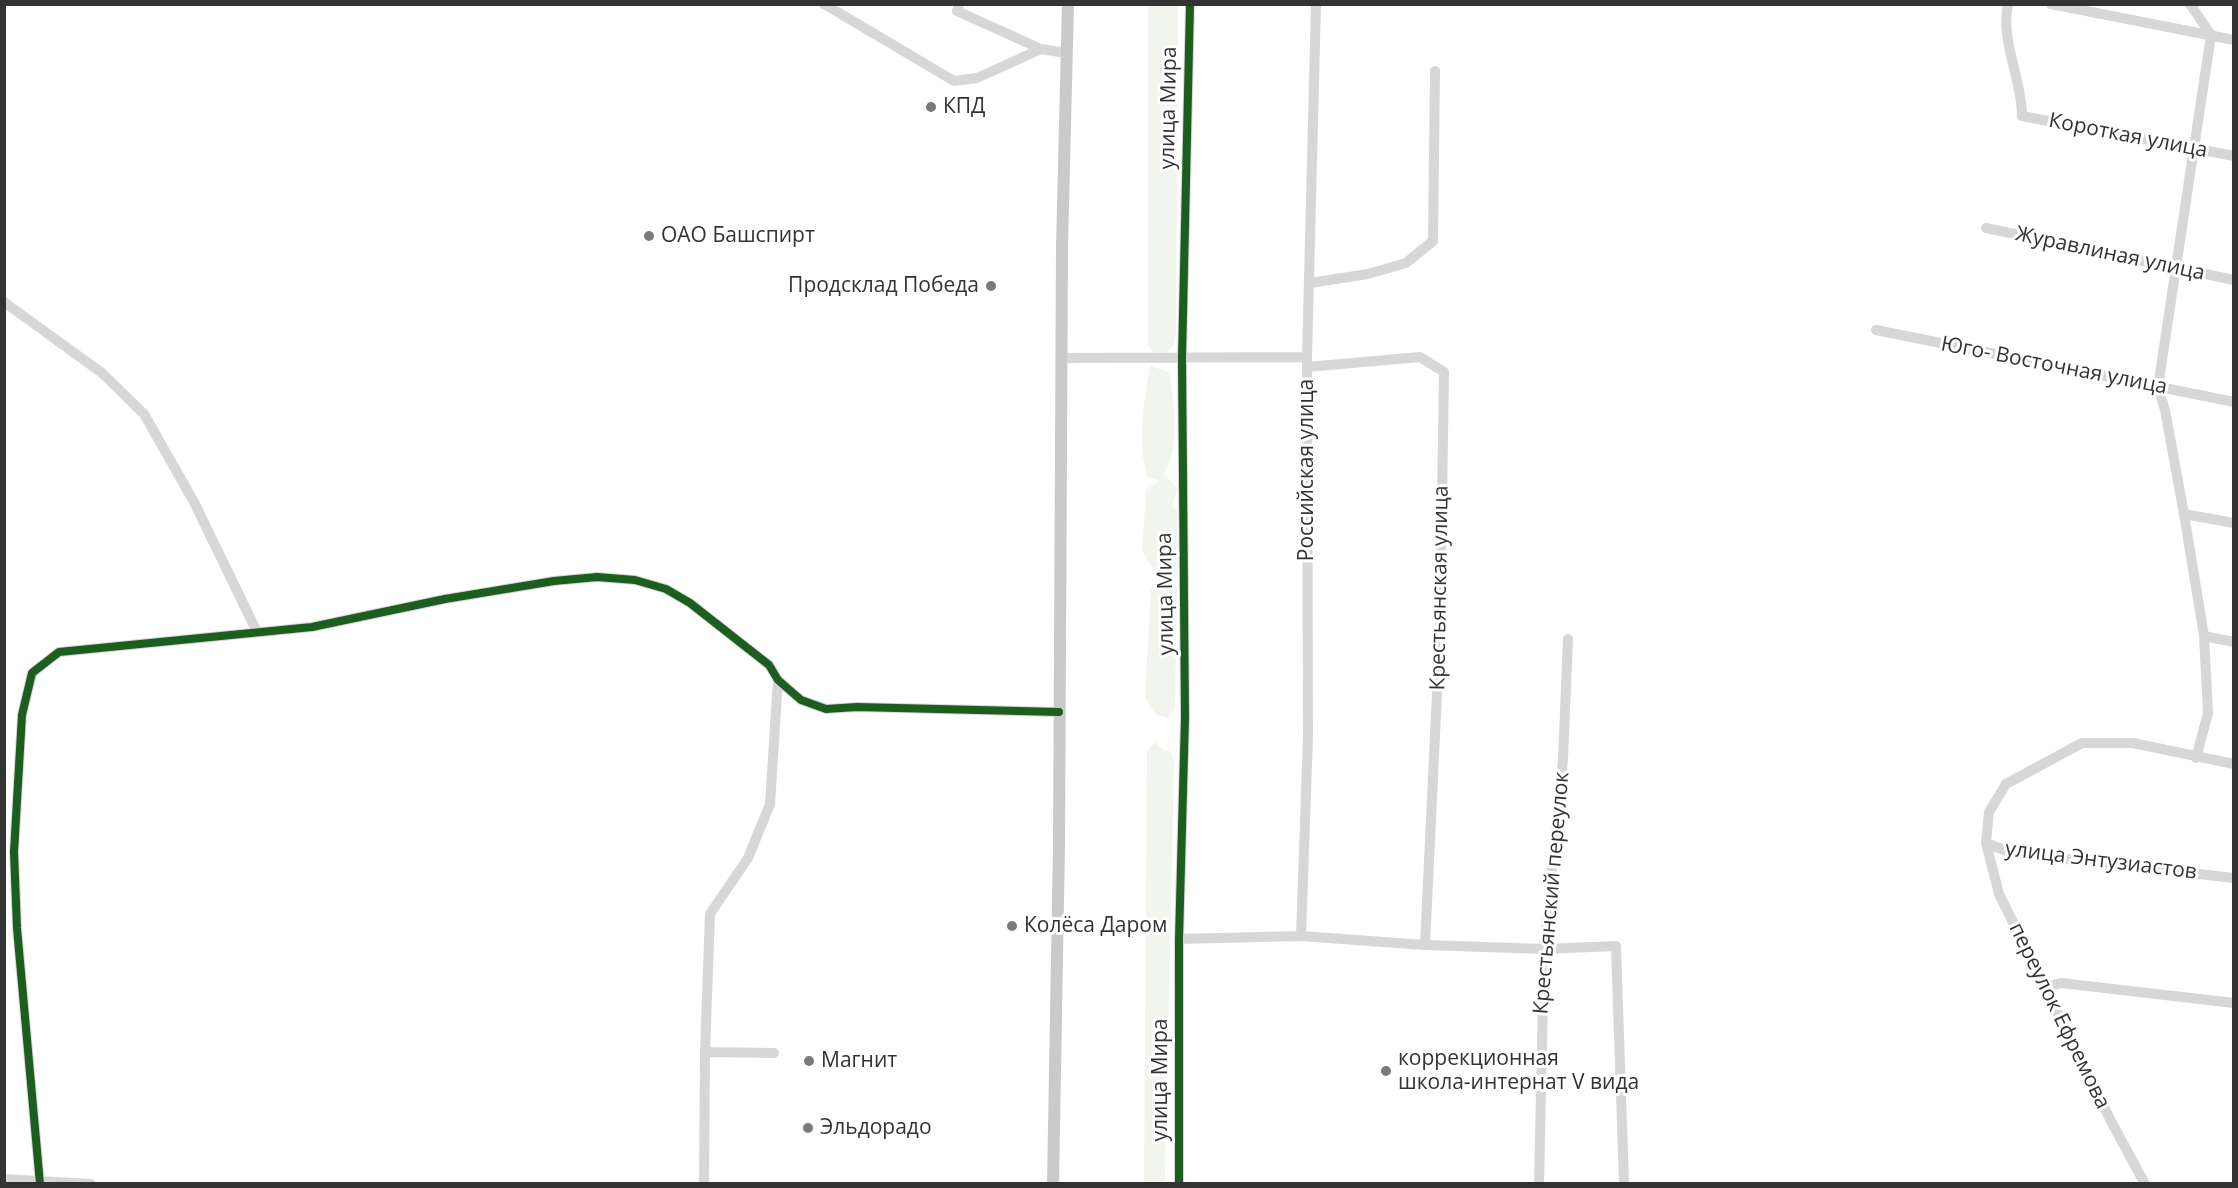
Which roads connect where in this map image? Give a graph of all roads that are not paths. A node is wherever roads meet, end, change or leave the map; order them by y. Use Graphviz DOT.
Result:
graph roads {
  1 [pos="824,4"];
  2 [pos="959,4"];
  3 [pos="1068,4"];
  4 [pos="1190,4"];
  5 [pos="1316,4"];
  6 [pos="2008,4"];
  7 [pos="2051,4"];
  8 [pos="2190,4"];
  9 [pos="2211,35"];
  10 [pos="2234,40"];
  11 [pos="1041,49"];
  12 [pos="1066,53"];
  13 [pos="1435,71"];
  14 [pos="2192,148"];
  15 [pos="2234,156"];
  16 [pos="1986,228"];
  17 [pos="2175,269"];
  18 [pos="2234,280"];
  19 [pos="1310,283"];
  20 [pos="4,302"];
  21 [pos="1876,330"];
  22 [pos="1061,357"];
  23 [pos="1182,358"];
  24 [pos="1307,362"];
  25 [pos="2158,387"];
  26 [pos="2234,402"];
  27 [pos="2184,514"];
  28 [pos="2234,523"];
  29 [pos="257,632"];
  30 [pos="2204,636"];
  31 [pos="1568,639"];
  32 [pos="2234,642"];
  33 [pos="778,680"];
  34 [pos="1059,712"];
  35 [pos="2196,758"];
  36 [pos="2234,764"];
  37 [pos="1986,843"];
  38 [pos="2234,878"];
  39 [pos="1301,936"];
  40 [pos="1179,939"];
  41 [pos="1425,945"];
  42 [pos="1544,949"];
  43 [pos="2047,987"];
  44 [pos="2234,1003"];
  45 [pos="705,1052"];
  46 [pos="774,1053"];
  47 [pos="4,1179"];
  48 [pos="40,1182"];
  49 [pos="91,1184"];
  50 [pos="704,1184"];
  51 [pos="1053,1184"];
  52 [pos="1179,1184"];
  53 [pos="1539,1184"];
  54 [pos="1624,1184"];
  55 [pos="2145,1184"];
  1 -- 11 [label="street"];
  2 -- 11 [label="street"];
  3 -- 12 [label="main road"];
  4 -- 23 [label="street, улица Мира"];
  5 -- 19 [label="street, Российская улица"];
  6 -- 14 [label="street, Короткая улица"];
  7 -- 9 [label="street"];
  8 -- 9 [label="street"];
  9 -- 10 [label="street"];
  9 -- 14 [label="street"];
  11 -- 12 [label="street"];
  12 -- 22 [label="main road"];
  13 -- 19 [label="street"];
  14 -- 15 [label="street, Короткая улица"];
  14 -- 17 [label="street"];
  16 -- 17 [label="street, Журавлиная улица"];
  17 -- 18 [label="street, Журавлиная улица"];
  17 -- 25 [label="street"];
  19 -- 24 [label="street, Российская улица"];
  20 -- 29 [label="street"];
  21 -- 25 [label="street, Юго- Восточная улица"];
  22 -- 23 [label="street"];
  22 -- 34 [label="main road"];
  23 -- 24 [label="street"];
  23 -- 40 [label="street, улица Мира"];
  24 -- 39 [label="street, Российская улица"];
  24 -- 41 [label="street, Крестьянская улица"];
  25 -- 26 [label="street, Юго- Восточная улица"];
  25 -- 27 [label="street"];
  27 -- 28 [label="street"];
  27 -- 30 [label="street"];
  29 -- 33 [label="street"];
  29 -- 48 [label="street"];
  30 -- 32 [label="street"];
  30 -- 35 [label="street"];
  31 -- 42 [label="street, Крестьянский переулок"];
  33 -- 34 [label="street"];
  33 -- 45 [label="street"];
  34 -- 51 [label="main road"];
  35 -- 36 [label="street, улица Энтузиастов"];
  35 -- 37 [label="street, улица Энтузиастов"];
  37 -- 38 [label="street, улица Энтузиастов"];
  37 -- 43 [label="street, переулок Ефремова"];
  39 -- 40 [label="street"];
  39 -- 41 [label="street"];
  40 -- 52 [label="street, улица Мира"];
  41 -- 42 [label="street"];
  42 -- 53 [label="street, Крестьянский переулок"];
  42 -- 54 [label="street"];
  43 -- 44 [label="street"];
  43 -- 55 [label="street, переулок Ефремова"];
  45 -- 46 [label="street"];
  45 -- 50 [label="street"];
  47 -- 48 [label="street"];
  48 -- 49 [label="street"];
}
